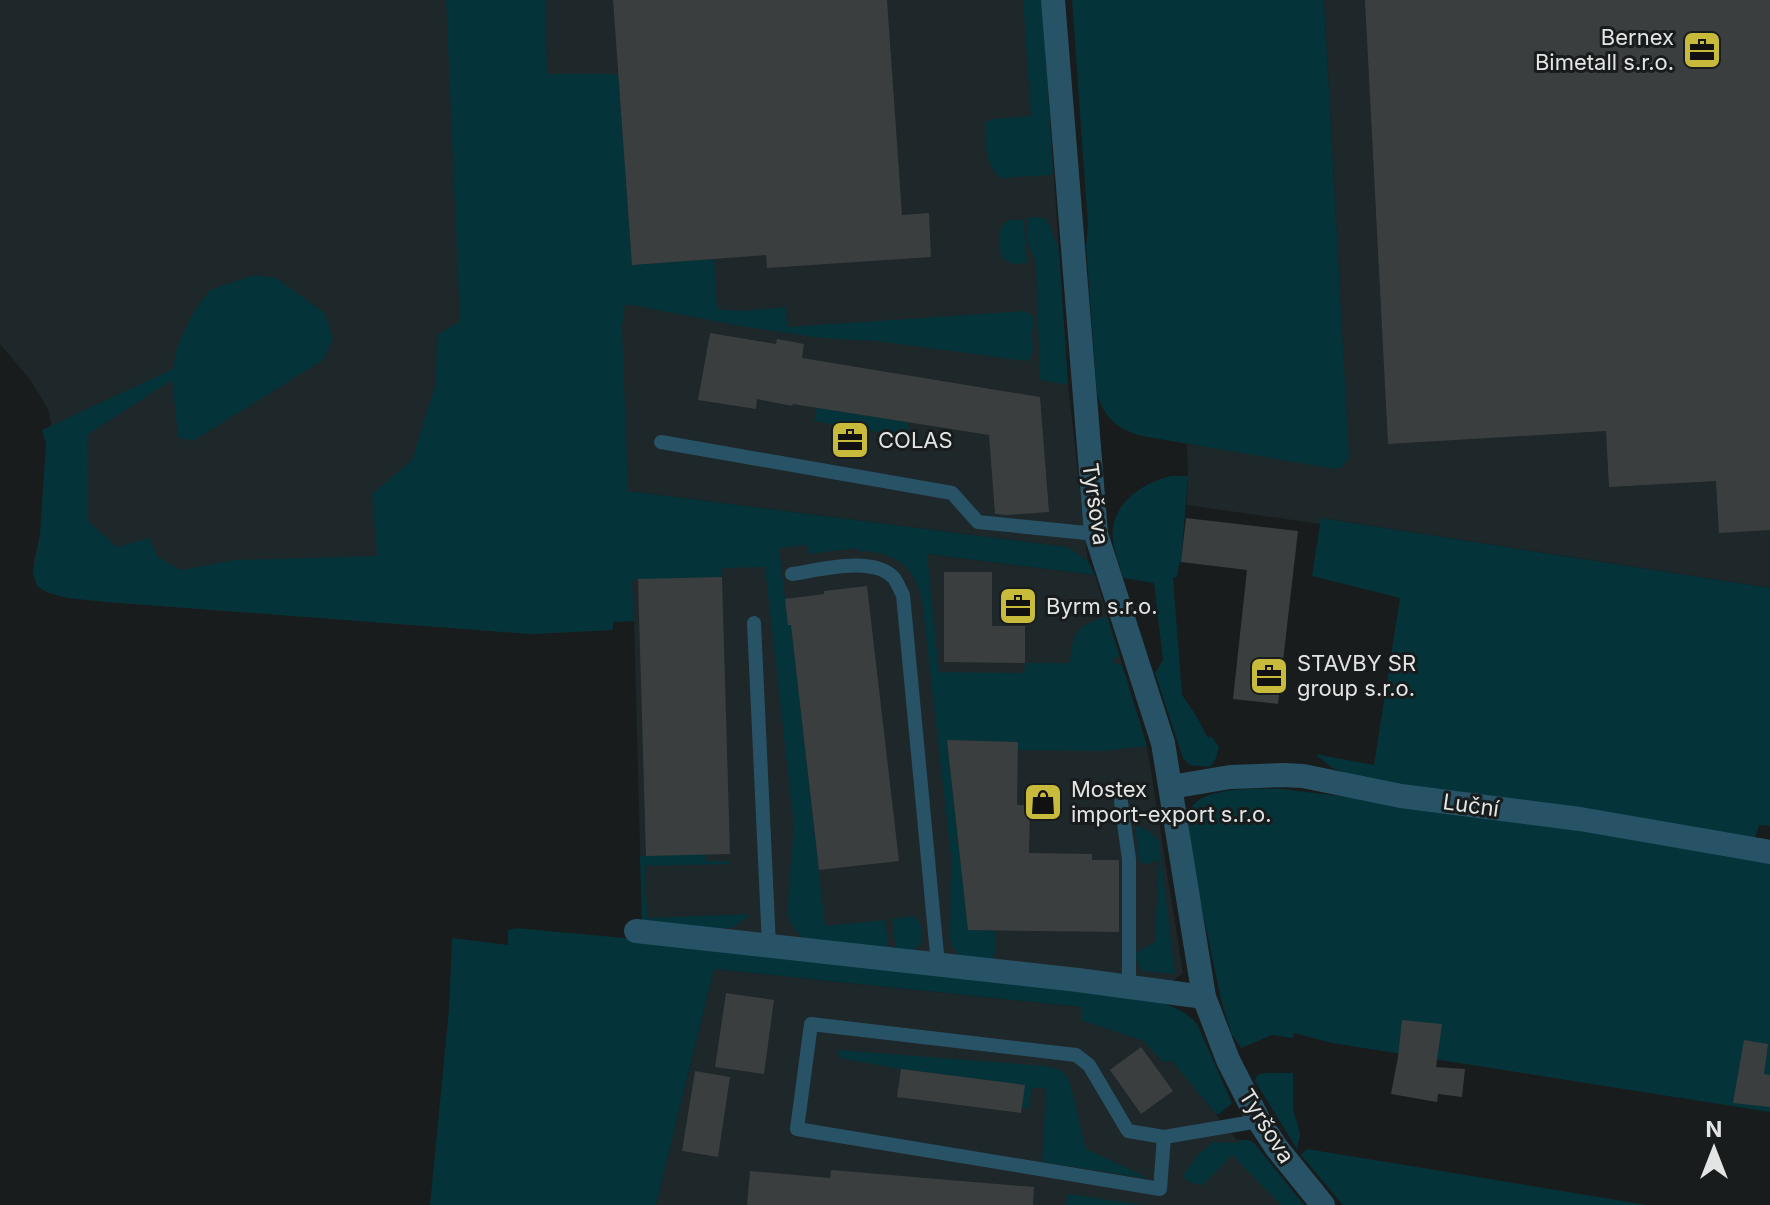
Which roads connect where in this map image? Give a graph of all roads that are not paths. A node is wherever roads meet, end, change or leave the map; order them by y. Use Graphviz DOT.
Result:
graph roads {
  1 [pos="1053,0"];
  2 [pos="661,442"];
  3 [pos="1096,534"];
  4 [pos="792,574"];
  5 [pos="754,623"];
  6 [pos="1171,787"];
  7 [pos="1121,802"];
  8 [pos="1770,852"];
  9 [pos="636,931"];
  10 [pos="769,946"];
  11 [pos="938,965"];
  12 [pos="1129,988"];
  13 [pos="1204,997"];
  14 [pos="1259,1121"];
  15 [pos="1164,1137"];
  16 [pos="1323,1205"];
  1 -- 3 [label="street, Tyršova"];
  2 -- 3 [label="lane"];
  3 -- 6 [label="street, Tyršova"];
  4 -- 11 [label="lane"];
  5 -- 10 [label="lane"];
  6 -- 8 [label="street, Luční"];
  6 -- 13 [label="street, Tyršova"];
  7 -- 12 [label="lane"];
  9 -- 10 [label="street"];
  10 -- 11 [label="street"];
  11 -- 12 [label="street"];
  12 -- 13 [label="street"];
  13 -- 14 [label="street, Tyršova"];
  14 -- 15 [label="lane"];
  14 -- 16 [label="street, Tyršova"];
  15 -- 15 [label="lane"];
}
